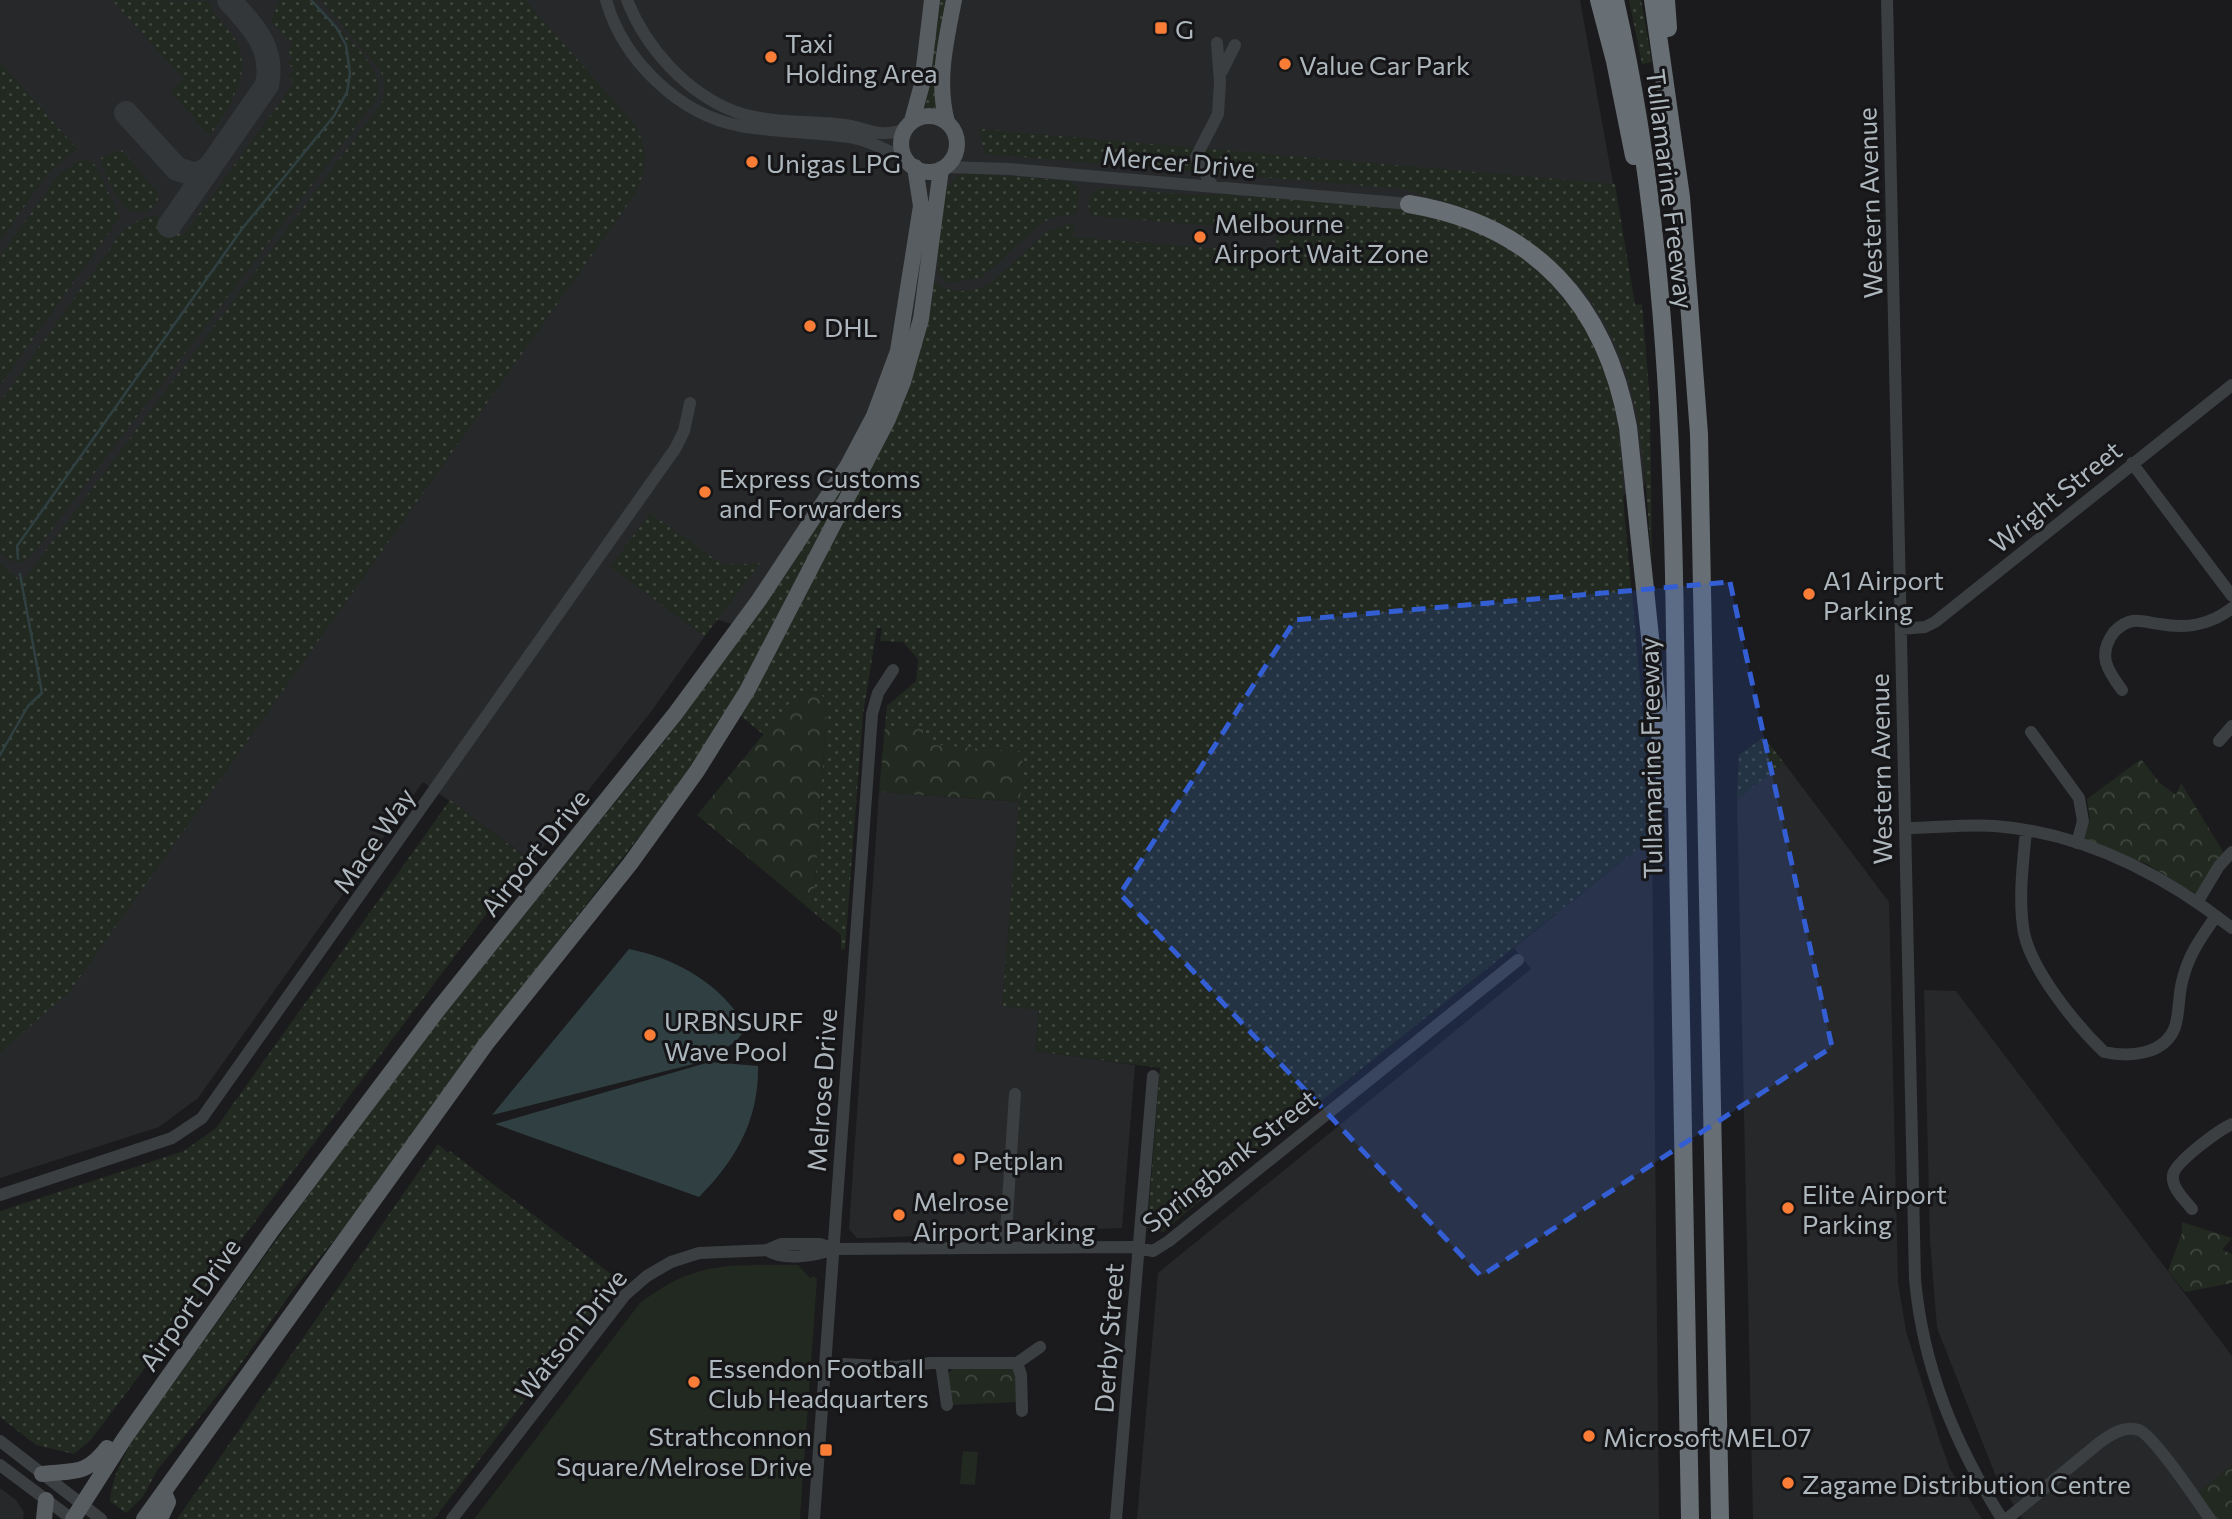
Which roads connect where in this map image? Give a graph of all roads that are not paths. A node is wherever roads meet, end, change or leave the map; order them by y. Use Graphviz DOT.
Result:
graph roads {
  1 [pos="606,0"];
  2 [pos="626,0"];
  3 [pos="932,0"];
  4 [pos="954,0"];
  5 [pos="1599,0"];
  6 [pos="1615,0"];
  7 [pos="1653,0"];
  8 [pos="1666,0"];
  9 [pos="1887,0"];
  10 [pos="1217,43"];
  11 [pos="1235,45"];
  12 [pos="1220,82"];
  13 [pos="1667,90"];
  14 [pos="947,122"];
  15 [pos="908,126"];
  16 [pos="910,162"];
  17 [pos="943,168"];
  18 [pos="1213,187"];
  19 [pos="1409,204"];
  20 [pos="1664,346"];
  21 [pos="2232,385"];
  22 [pos="690,403"];
  23 [pos="2132,463"];
  24 [pos="2232,596"];
  25 [pos="2232,608"];
  26 [pos="1901,629"];
  27 [pos="893,670"];
  28 [pos="2122,690"];
  29 [pos="2232,726"];
  30 [pos="2031,733"];
  31 [pos="2219,741"];
  32 [pos="1905,828"];
  33 [pos="2026,831"];
  34 [pos="2077,843"];
  35 [pos="2232,852"];
  36 [pos="1678,886"];
  37 [pos="2198,901"];
  38 [pos="2216,916"];
  39 [pos="2232,928"];
  40 [pos="1518,960"];
  41 [pos="1153,1076"];
  42 [pos="1015,1094"];
  43 [pos="2232,1124"];
  44 [pos="0,1195"];
  45 [pos="2192,1209"];
  46 [pos="1005,1247"];
  47 [pos="1138,1249"];
  48 [pos="834,1250"];
  49 [pos="1040,1346"];
  50 [pos="825,1363"];
  51 [pos="940,1363"];
  52 [pos="1017,1363"];
  53 [pos="947,1405"];
  54 [pos="1022,1411"];
  55 [pos="124,1439"];
  56 [pos="0,1441"];
  57 [pos="0,1465"];
  58 [pos="42,1474"];
  59 [pos="164,1492"];
  60 [pos="46,1500"];
  61 [pos="82,1504"];
  62 [pos="44,1519"];
  63 [pos="72,1519"];
  64 [pos="101,1519"];
  65 [pos="144,1519"];
  66 [pos="160,1519"];
  67 [pos="452,1519"];
  68 [pos="814,1519"];
  69 [pos="1116,1519"];
  70 [pos="1690,1519"];
  71 [pos="1720,1519"];
  72 [pos="2005,1519"];
  73 [pos="2210,1519"];
  1 -- 16 [label="street"];
  2 -- 15 [label="street"];
  3 -- 15 [label="main road"];
  4 -- 14 [label="main road"];
  5 -- 20 [label="highway"];
  6 -- 20 [label="highway, Tullamarine Freeway"];
  7 -- 13 [label="highway, Tullamarine Freeway"];
  8 -- 13 [label="highway"];
  9 -- 26 [label="street, Western Avenue"];
  10 -- 12 [label="street"];
  11 -- 12 [label="street"];
  12 -- 18 [label="street"];
  13 -- 71 [label="highway, Tullamarine Freeway"];
  14 -- 15 [label="main road"];
  14 -- 17 [label="main road"];
  15 -- 16 [label="main road"];
  16 -- 17 [label="main road"];
  16 -- 55 [label="main road, Airport Drive"];
  17 -- 18 [label="street, Mercer Drive"];
  17 -- 59 [label="main road"];
  18 -- 19 [label="street, Mercer Drive"];
  19 -- 36 [label="highway"];
  20 -- 36 [label="highway, Tullamarine Freeway"];
  21 -- 23 [label="street, Wright Street"];
  22 -- 44 [label="street, Mace Way"];
  23 -- 24 [label="street"];
  23 -- 26 [label="street, Wright Street"];
  25 -- 28 [label="street"];
  26 -- 32 [label="street, Western Avenue"];
  27 -- 48 [label="street, Melrose Drive"];
  29 -- 31 [label="street"];
  30 -- 34 [label="street"];
  32 -- 33 [label="street"];
  32 -- 72 [label="street, Western Avenue"];
  33 -- 34 [label="street"];
  33 -- 38 [label="street"];
  34 -- 37 [label="street"];
  35 -- 37 [label="street"];
  36 -- 70 [label="highway, Tullamarine Freeway"];
  37 -- 38 [label="street"];
  38 -- 39 [label="street"];
  40 -- 47 [label="street, Springbank Street"];
  41 -- 47 [label="street, Derby Street"];
  42 -- 46 [label="street"];
  43 -- 45 [label="street"];
  46 -- 47 [label="street, Springbank Street"];
  46 -- 48 [label="street, Springbank Street"];
  47 -- 69 [label="street, Derby Street"];
  48 -- 50 [label="street, Melrose Drive"];
  48 -- 67 [label="street, Watson Drive"];
  49 -- 52 [label="street"];
  50 -- 51 [label="street"];
  50 -- 68 [label="street, Melrose Drive"];
  51 -- 52 [label="street"];
  51 -- 53 [label="street"];
  52 -- 54 [label="street"];
  55 -- 58 [label="main road"];
  55 -- 61 [label="main road, Airport Drive"];
  56 -- 58 [label="street"];
  57 -- 60 [label="street"];
  58 -- 61 [label="street"];
  59 -- 65 [label="main road"];
  59 -- 66 [label="main road"];
  60 -- 62 [label="main road"];
  60 -- 63 [label="street"];
  61 -- 63 [label="main road, Airport Drive"];
  61 -- 64 [label="street"];
  72 -- 73 [label="street"];
}
